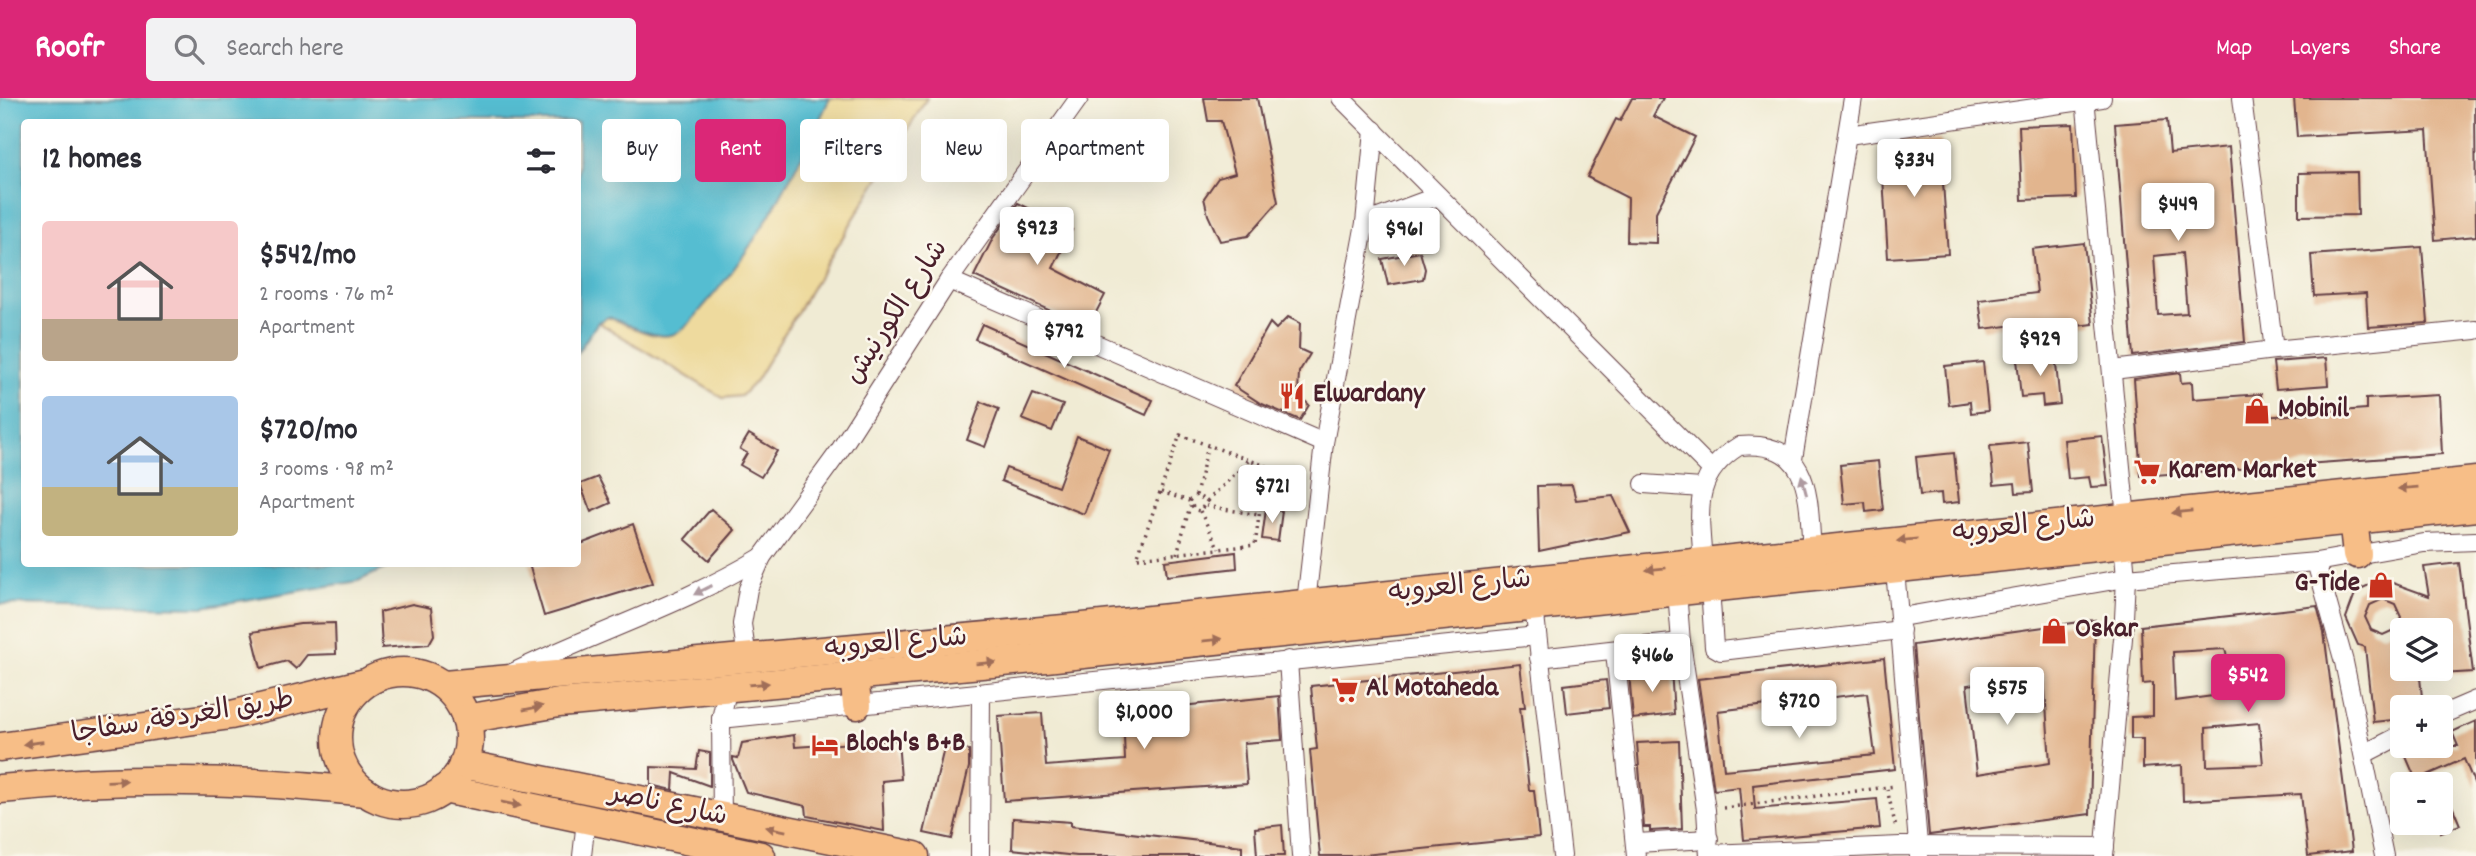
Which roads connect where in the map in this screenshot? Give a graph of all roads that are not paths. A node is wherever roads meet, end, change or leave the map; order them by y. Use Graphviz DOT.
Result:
graph roads {
  1 [pos="1079,98"];
  2 [pos="1341,98"];
  3 [pos="1853,98"];
  4 [pos="2242,98"];
  5 [pos="2090,99"];
  6 [pos="1374,130"];
  7 [pos="1848,135"];
  8 [pos="1438,196"];
  9 [pos="1365,223"];
  10 [pos="949,280"];
  11 [pos="2476,330"];
  12 [pos="2274,350"];
  13 [pos="2113,370"];
  14 [pos="1324,443"];
  15 [pos="1793,459"];
  16 [pos="1711,469"];
  17 [pos="2476,481"];
  18 [pos="1644,484"];
  19 [pos="1702,488"];
  20 [pos="2476,507"];
  21 [pos="2353,519"];
  22 [pos="2124,531"];
  23 [pos="2476,541"];
  24 [pos="1812,552"];
  25 [pos="2357,554"];
  26 [pos="762,557"];
  27 [pos="2316,562"];
  28 [pos="1895,569"];
  29 [pos="1706,575"];
  30 [pos="2126,578"];
  31 [pos="1677,591"];
  32 [pos="1306,603"];
  33 [pos="1534,606"];
  34 [pos="1901,623"];
  35 [pos="1132,635"];
  36 [pos="1537,636"];
  37 [pos="1681,642"];
  38 [pos="1615,652"];
  39 [pos="747,658"];
  40 [pos="1539,658"];
  41 [pos="1288,660"];
  42 [pos="854,675"];
  43 [pos="494,682"];
  44 [pos="365,684"];
  45 [pos="444,685"];
  46 [pos="728,686"];
  47 [pos="981,693"];
  48 [pos="2476,700"];
  49 [pos="857,705"];
  50 [pos="2453,710"];
  51 [pos="466,719"];
  52 [pos="721,719"];
  53 [pos="2390,741"];
  54 [pos="0,747"];
  55 [pos="2364,754"];
  56 [pos="463,764"];
  57 [pos="0,789"];
  58 [pos="444,789"];
  59 [pos="365,792"];
  60 [pos="722,819"];
  61 [pos="586,820"];
  62 [pos="1636,850"];
  63 [pos="1709,850"];
  64 [pos="1920,851"];
  65 [pos="2104,851"];
  66 [pos="582,856"];
  67 [pos="761,856"];
  68 [pos="915,856"];
  69 [pos="980,856"];
  70 [pos="1301,856"];
  71 [pos="1562,856"];
  72 [pos="2384,856"];
  1 -- 10 [label="street, شارع الكورنيش"];
  2 -- 6 [label="street"];
  3 -- 7 [label="street"];
  4 -- 12 [label="street"];
  5 -- 7 [label="street"];
  5 -- 13 [label="street"];
  6 -- 8 [label="street"];
  6 -- 9 [label="street"];
  7 -- 15 [label="street"];
  8 -- 9 [label="street"];
  8 -- 16 [label="street"];
  9 -- 14 [label="street"];
  10 -- 14 [label="street"];
  10 -- 26 [label="street, شارع الكورنيش"];
  11 -- 12 [label="street"];
  12 -- 13 [label="street"];
  13 -- 22 [label="street"];
  14 -- 32 [label="street"];
  15 -- 16 [label="street"];
  24 -- 15 [label="street, one-way"];
  16 -- 19 [label="street"];
  17 -- 22 [label="main road, شارع العروبه, one-way"];
  18 -- 19 [label="street"];
  19 -- 29 [label="street"];
  20 -- 21 [label="main road, شارع العروبه"];
  21 -- 22 [label="main road, شارع العروبه"];
  21 -- 25 [label="main road"];
  22 -- 24 [label="main road, شارع العروبه, one-way"];
  22 -- 28 [label="main road, شارع العروبه"];
  22 -- 30 [label="street"];
  23 -- 25 [label="street"];
  24 -- 29 [label="main road, شارع العروبه"];
  25 -- 27 [label="street"];
  26 -- 39 [label="street, شارع الكورنيش"];
  26 -- 43 [label="street, شارع الكورنيش, one-way"];
  27 -- 30 [label="street"];
  27 -- 55 [label="street"];
  28 -- 29 [label="main road, شارع العروبه"];
  28 -- 34 [label="street"];
  29 -- 31 [label="main road, شارع العروبه"];
  29 -- 32 [label="main road, شارع العروبه, one-way"];
  29 -- 34 [label="street"];
  30 -- 34 [label="street"];
  30 -- 65 [label="street"];
  31 -- 33 [label="main road, شارع العروبه"];
  31 -- 37 [label="street"];
  32 -- 35 [label="main road, شارع العروبه"];
  35 -- 33 [label="main road, شارع العروبه, one-way"];
  33 -- 36 [label="street"];
  34 -- 64 [label="street"];
  35 -- 39 [label="main road, شارع العروبه"];
  42 -- 35 [label="main road, شارع العروبه, one-way"];
  36 -- 40 [label="street"];
  36 -- 41 [label="street"];
  37 -- 38 [label="street"];
  37 -- 63 [label="street"];
  38 -- 40 [label="street"];
  38 -- 62 [label="street"];
  39 -- 43 [label="main road, شارع العروبه"];
  40 -- 71 [label="street"];
  41 -- 47 [label="street"];
  41 -- 70 [label="street"];
  46 -- 42 [label="main road, شارع العروبه, one-way"];
  42 -- 49 [label="main road"];
  43 -- 45 [label="main road, شارع العروبه"];
  44 -- 45 [label="main road"];
  44 -- 54 [label="main road, طريق الغردقة, سفاجا, one-way"];
  44 -- 59 [label="main road"];
  45 -- 51 [label="main road"];
  51 -- 46 [label="main road, شارع العروبه, one-way"];
  46 -- 52 [label="street"];
  47 -- 49 [label="street"];
  47 -- 69 [label="street"];
  48 -- 50 [label="street"];
  49 -- 52 [label="street"];
  51 -- 56 [label="main road"];
  52 -- 60 [label="street"];
  53 -- 55 [label="street"];
  55 -- 72 [label="street"];
  56 -- 58 [label="main road"];
  56 -- 60 [label="main road, شارع ناصر"];
  57 -- 59 [label="main road, طريق الغردقة, سفاجا, one-way"];
  58 -- 59 [label="main road"];
  58 -- 61 [label="main road, شارع ناصر, one-way"];
  68 -- 60 [label="main road, شارع ناصر, one-way"];
  61 -- 66 [label="street"];
  61 -- 67 [label="main road, شارع ناصر"];
  62 -- 63 [label="street"];
  63 -- 64 [label="street"];
  64 -- 65 [label="street"];
}
